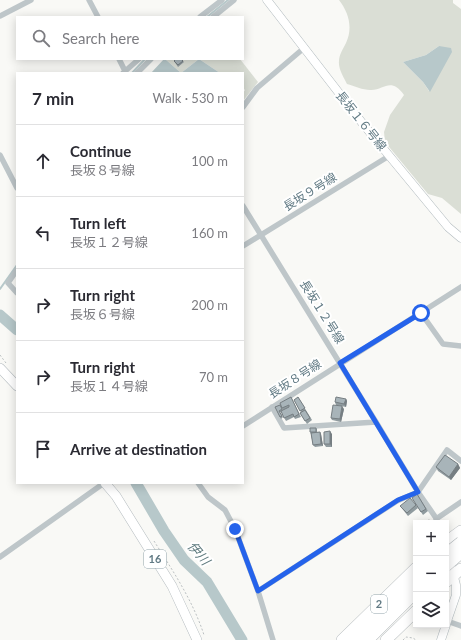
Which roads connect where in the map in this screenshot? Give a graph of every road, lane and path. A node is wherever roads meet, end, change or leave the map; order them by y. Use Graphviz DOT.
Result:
graph roads {
  1 [pos="31,0"];
  2 [pos="89,0"];
  3 [pos="222,0"];
  4 [pos="234,0"];
  5 [pos="267,0"];
  6 [pos="0,16"];
  7 [pos="97,16"];
  8 [pos="201,16"];
  9 [pos="214,16"];
  10 [pos="304,48"];
  11 [pos="119,60"];
  12 [pos="138,60"];
  13 [pos="150,60"];
  14 [pos="124,72"];
  15 [pos="138,72"];
  16 [pos="244,106"];
  17 [pos="0,155"];
  18 [pos="389,156"];
  19 [pos="16,186"];
  20 [pos="244,208"];
  21 [pos="261,235"];
  22 [pos="461,238"];
  23 [pos="244,245"];
  24 [pos="16,271"];
  25 [pos="461,287"];
  26 [pos="16,292"];
  27 [pos="421,313"];
  28 [pos="461,346"];
  29 [pos="340,363"];
  30 [pos="0,368"];
  31 [pos="16,385"];
  32 [pos="272,407"];
  33 [pos="376,422"];
  34 [pos="244,425"];
  35 [pos="461,461"];
  36 [pos="104,484"];
  37 [pos="106,484"];
  38 [pos="199,484"];
  39 [pos="418,492"];
  40 [pos="461,502"];
  41 [pos="436,520"];
  42 [pos="438,520"];
  43 [pos="461,531"];
  44 [pos="449,540"];
  45 [pos="461,542"];
  46 [pos="449,552"];
  47 [pos="461,553"];
  48 [pos="448,556"];
  49 [pos="0,557"];
  50 [pos="449,563"];
  51 [pos="413,571"];
  52 [pos="454,575"];
  53 [pos="413,583"];
  54 [pos="258,591"];
  55 [pos="413,595"];
  56 [pos="413,614"];
  57 [pos="449,615"];
  58 [pos="449,624"];
  59 [pos="461,626"];
  60 [pos="445,628"];
  61 [pos="197,640"];
  62 [pos="273,640"];
  63 [pos="342,640"];
  64 [pos="355,640"];
  65 [pos="368,640"];
  66 [pos="386,640"];
  67 [pos="403,640"];
  68 [pos="416,640"];
  69 [pos="441,640"];
  1 -- 6 [label="street"];
  2 -- 7 [label="street"];
  3 -- 8 [label="street"];
  4 -- 9 [label="street"];
  5 -- 10 [label="street, 長坂１６号線"];
  10 -- 16 [label="street"];
  10 -- 18 [label="street, 長坂１６号線"];
  11 -- 14 [label="street"];
  12 -- 14 [label="street"];
  13 -- 15 [label="street"];
  17 -- 19 [label="street"];
  18 -- 21 [label="street, 長坂９号線"];
  18 -- 22 [label="street, 長坂１６号線"];
  20 -- 21 [label="street, 長坂１２号線"];
  21 -- 23 [label="street, 長坂９号線"];
  21 -- 29 [label="street, 長坂１２号線"];
  24 -- 26 [label="street"];
  25 -- 27 [label="street, 長坂８号線"];
  27 -- 28 [label="street"];
  27 -- 29 [label="street, 長坂８号線"];
  29 -- 32 [label="street, 長坂８号線"];
  29 -- 33 [label="street, 長坂１２号線"];
  30 -- 31 [label="main road"];
  32 -- 33 [label="street"];
  32 -- 34 [label="street, 長坂８号線"];
  33 -- 39 [label="street, 長坂１２号線"];
  35 -- 39 [label="street"];
  36 -- 49 [label="street"];
  37 -- 61 [label="main road, 16"];
  38 -- 54 [label="street"];
  39 -- 41 [label="street, 長坂１２号線"];
  39 -- 54 [label="street"];
  40 -- 42 [label="street"];
  43 -- 44 [label="highway"];
  45 -- 46 [label="highway, bridge"];
  47 -- 50 [label="highway, bridge"];
  48 -- 52 [label="street"];
  51 -- 63 [label="highway, 2"];
  52 -- 57 [label="street"];
  53 -- 64 [label="highway"];
  54 -- 62 [label="street"];
  55 -- 65 [label="highway"];
  56 -- 66 [label="highway"];
  58 -- 59 [label="street"];
  60 -- 69 [label="street"];
  67 -- 68 [label="path"];
}
